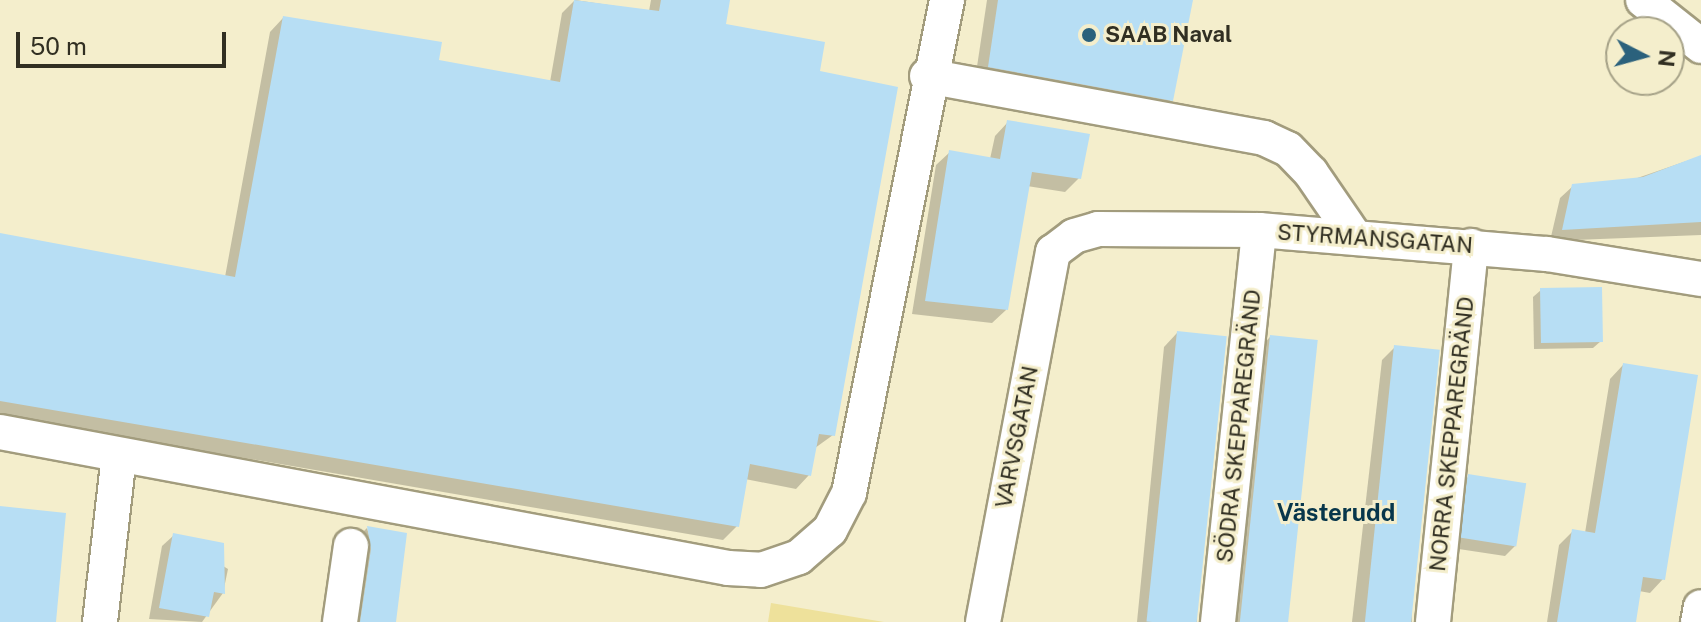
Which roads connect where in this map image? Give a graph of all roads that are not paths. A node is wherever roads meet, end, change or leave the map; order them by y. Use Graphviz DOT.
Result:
graph roads {
  1 [pos="947,0"];
  2 [pos="1643,0"];
  3 [pos="1701,46"];
  4 [pos="927,76"];
  5 [pos="1259,230"];
  6 [pos="1355,237"];
  7 [pos="1471,246"];
  8 [pos="1053,252"];
  9 [pos="1701,279"];
  10 [pos="0,432"];
  11 [pos="119,455"];
  12 [pos="351,546"];
  13 [pos="1701,607"];
  14 [pos="100,622"];
  15 [pos="340,622"];
  16 [pos="983,622"];
  17 [pos="1218,622"];
  18 [pos="1433,622"];
  19 [pos="1698,622"];
  1 -- 4 [label="street"];
  2 -- 3 [label="street"];
  4 -- 6 [label="street"];
  4 -- 11 [label="street"];
  5 -- 6 [label="street, STYRMANSGATAN"];
  5 -- 8 [label="street, STYRMANSGATAN"];
  5 -- 17 [label="street, SÖDRA SKEPPAREGRÄND"];
  6 -- 7 [label="street, STYRMANSGATAN"];
  7 -- 9 [label="street, STYRMANSGATAN"];
  7 -- 18 [label="street, NORRA SKEPPAREGRÄND"];
  8 -- 16 [label="street, VARVSGATAN"];
  10 -- 11 [label="street"];
  11 -- 14 [label="street"];
  12 -- 15 [label="street"];
  13 -- 19 [label="street"];
}
